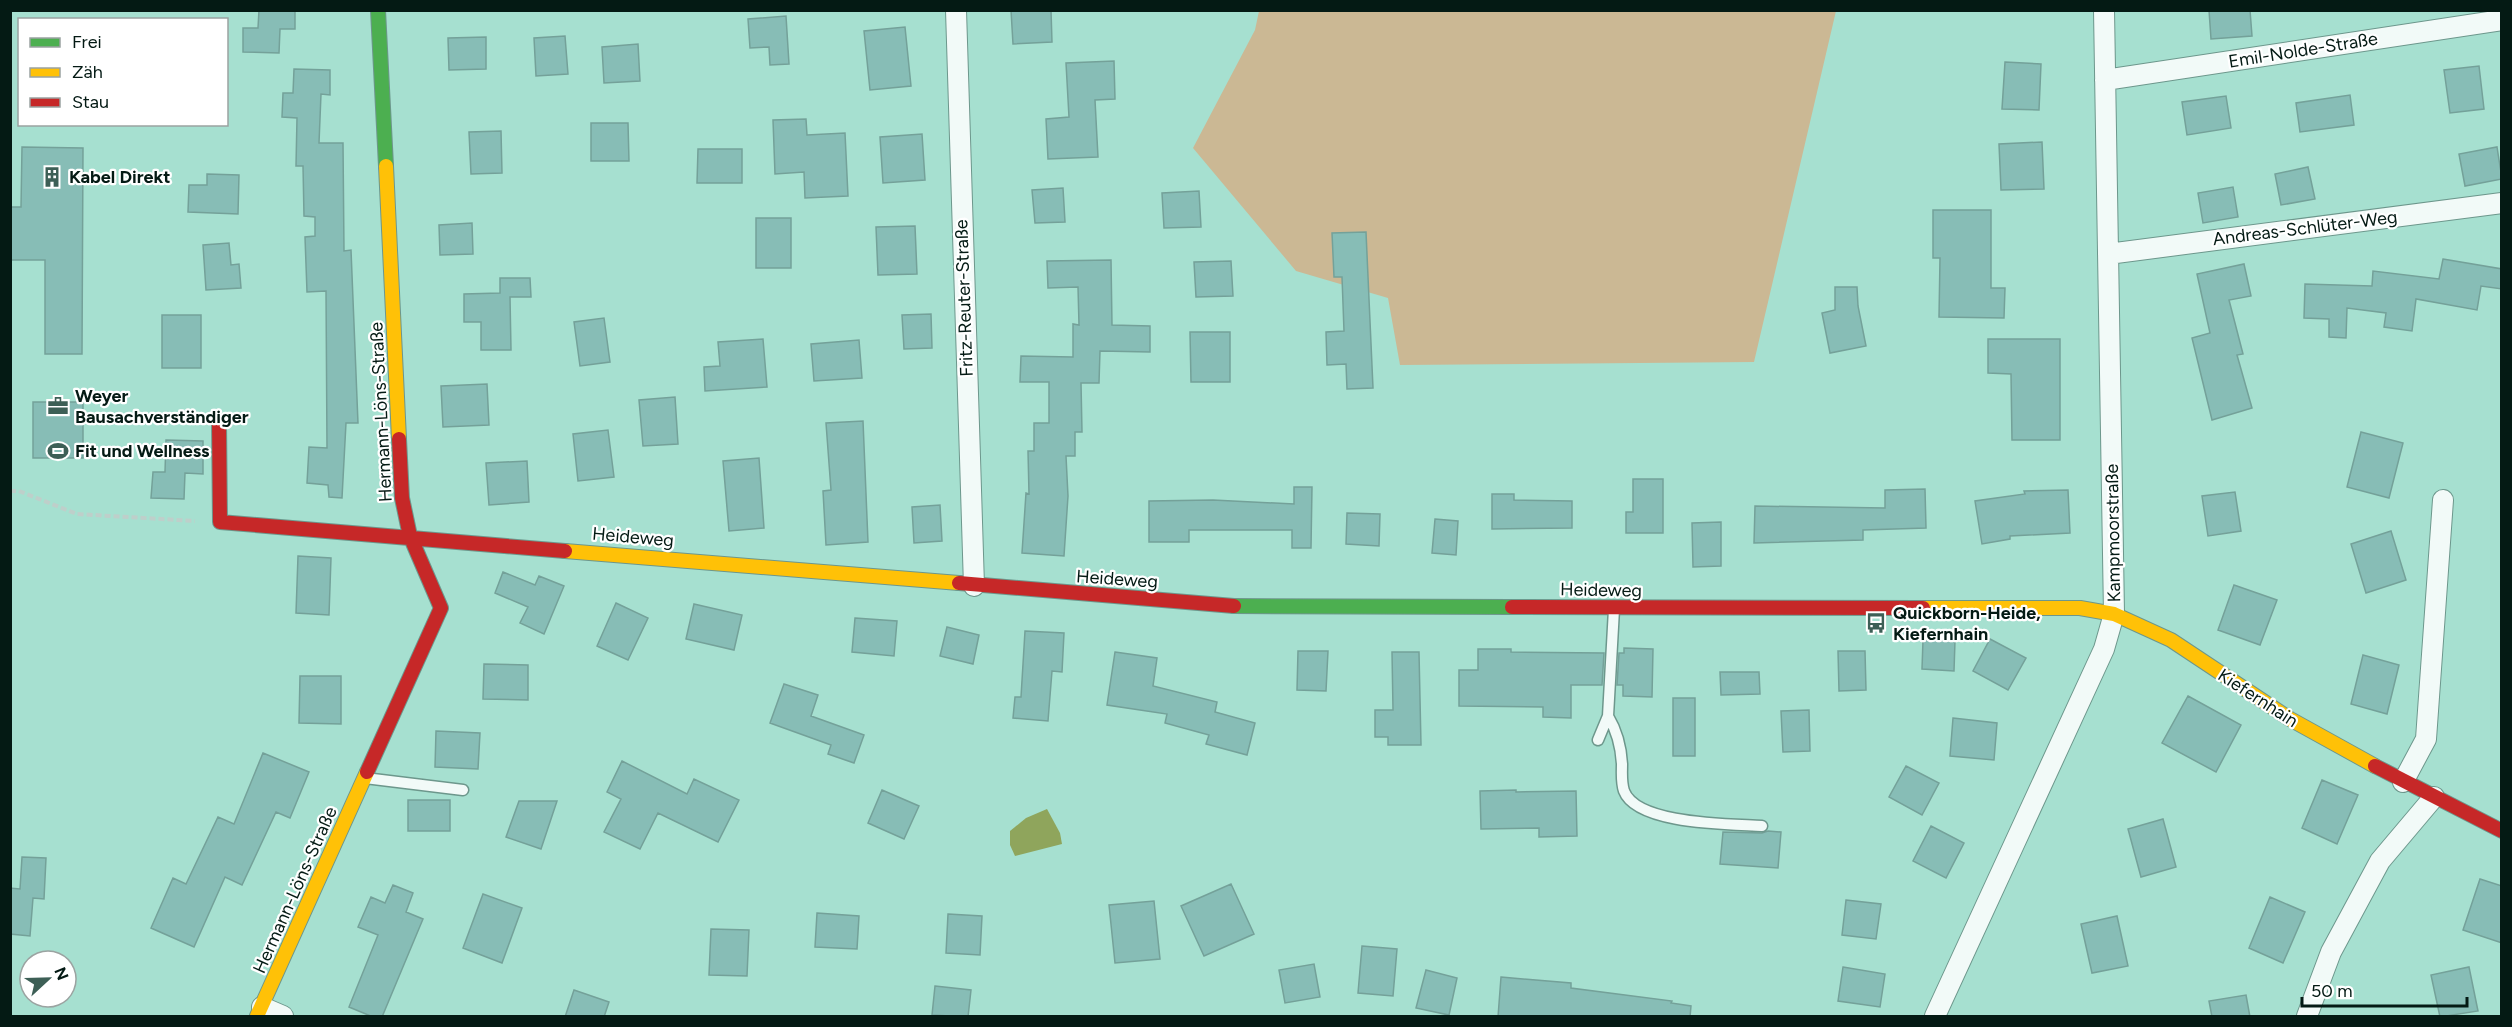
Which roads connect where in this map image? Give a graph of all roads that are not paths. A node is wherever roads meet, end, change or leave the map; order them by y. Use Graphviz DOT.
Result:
graph roads {
  1 [pos="378,10"];
  2 [pos="956,10"];
  3 [pos="2104,10"];
  4 [pos="2502,20"];
  5 [pos="2105,80"];
  6 [pos="2502,203"];
  7 [pos="2108,254"];
  8 [pos="219,422"];
  9 [pos="2443,500"];
  10 [pos="410,536"];
  11 [pos="974,586"];
  12 [pos="1614,608"];
  13 [pos="2114,614"];
  14 [pos="1608,716"];
  15 [pos="1598,740"];
  16 [pos="365,778"];
  17 [pos="2403,782"];
  18 [pos="463,790"];
  19 [pos="2434,797"];
  20 [pos="1762,826"];
  21 [pos="2502,831"];
  22 [pos="260,1012"];
  23 [pos="283,1017"];
  24 [pos="1935,1017"];
  25 [pos="2307,1017"];
  1 -- 10 [label="street, Hermann-Löns-Straße"];
  2 -- 11 [label="street, Fritz-Reuter-Straße"];
  3 -- 5 [label="street, Kampmoorstraße"];
  4 -- 5 [label="street, Emil-Nolde-Straße"];
  5 -- 7 [label="street, Kampmoorstraße"];
  6 -- 7 [label="street, Andreas-Schlüter-Weg"];
  7 -- 13 [label="street, Kampmoorstraße"];
  8 -- 10 [label="street, Heideweg"];
  9 -- 17 [label="street"];
  10 -- 11 [label="street, Heideweg"];
  10 -- 16 [label="street, Hermann-Löns-Straße"];
  11 -- 12 [label="street, Heideweg"];
  12 -- 13 [label="street, Heideweg"];
  12 -- 14 [label="lane"];
  13 -- 17 [label="street, Kiefernhain"];
  13 -- 24 [label="street, Kampmoorstraße"];
  14 -- 15 [label="lane"];
  14 -- 20 [label="lane"];
  16 -- 18 [label="lane"];
  16 -- 22 [label="street, Hermann-Löns-Straße"];
  17 -- 19 [label="street, Kiefernhain"];
  19 -- 21 [label="street, Kiefernhain"];
  19 -- 25 [label="street"];
  22 -- 23 [label="street"];
}
